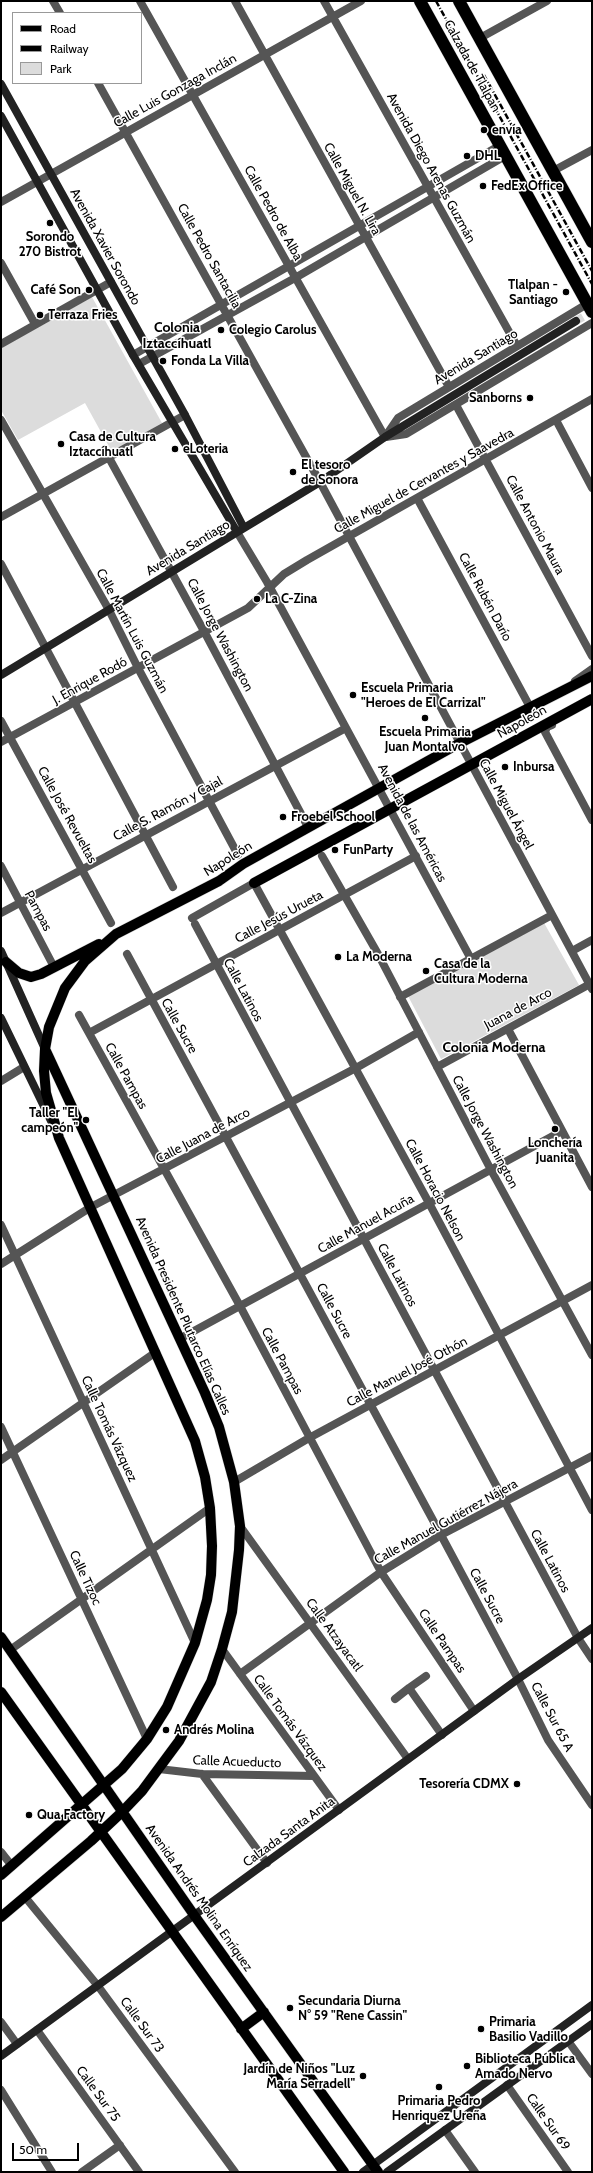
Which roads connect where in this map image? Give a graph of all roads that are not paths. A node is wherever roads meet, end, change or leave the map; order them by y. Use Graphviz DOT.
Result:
graph roads {
  1 [pos="53,1"];
  2 [pos="140,1"];
  3 [pos="235,1"];
  4 [pos="324,1"];
  5 [pos="361,1"];
  6 [pos="420,1"];
  7 [pos="459,1"];
  8 [pos="547,1"];
  9 [pos="59,12"];
  10 [pos="333,17"];
  11 [pos="480,38"];
  12 [pos="265,55"];
  13 [pos="1,84"];
  14 [pos="99,84"];
  15 [pos="193,96"];
  16 [pos="1,116"];
  17 [pos="126,133"];
  18 [pos="592,150"];
  19 [pos="502,151"];
  20 [pos="553,171"];
  21 [pos="51,174"];
  22 [pos="38,181"];
  23 [pos="428,187"];
  24 [pos="434,198"];
  25 [pos="1,202"];
  26 [pos="359,226"];
  27 [pos="364,236"];
  28 [pos="592,242"];
  29 [pos="1,263"];
  30 [pos="288,266"];
  31 [pos="295,278"];
  32 [pos="111,282"];
  33 [pos="98,288"];
  34 [pos="222,304"];
  35 [pos="590,308"];
  36 [pos="227,314"];
  37 [pos="576,321"];
  38 [pos="592,323"];
  39 [pos="35,324"];
  40 [pos="1,344"];
  41 [pos="517,346"];
  42 [pos="147,347"];
  43 [pos="133,355"];
  44 [pos="152,357"];
  45 [pos="139,364"];
  46 [pos="449,387"];
  47 [pos="592,399"];
  48 [pos="456,405"];
  49 [pos="185,415"];
  50 [pos="1,420"];
  51 [pos="556,420"];
  52 [pos="173,422"];
  53 [pos="385,437"];
  54 [pos="108,456"];
  55 [pos="486,460"];
  56 [pos="320,482"];
  57 [pos="592,488"];
  58 [pos="43,493"];
  59 [pos="418,498"];
  60 [pos="1,517"];
  61 [pos="244,528"];
  62 [pos="237,532"];
  63 [pos="349,536"];
  64 [pos="1,564"];
  65 [pos="172,572"];
  66 [pos="270,588"];
  67 [pos="108,610"];
  68 [pos="205,633"];
  69 [pos="47,647"];
  70 [pos="592,656"];
  71 [pos="138,668"];
  72 [pos="592,669"];
  73 [pos="1,675"];
  74 [pos="592,676"];
  75 [pos="554,695"];
  76 [pos="592,699"];
  77 [pos="76,703"];
  78 [pos="592,704"];
  79 [pos="530,707"];
  80 [pos="1,720"];
  81 [pos="346,728"];
  82 [pos="10,737"];
  83 [pos="1,742"];
  84 [pos="460,743"];
  85 [pos="472,764"];
  86 [pos="276,766"];
  87 [pos="380,789"];
  88 [pos="209,801"];
  89 [pos="390,809"];
  90 [pos="592,820"];
  91 [pos="308,827"];
  92 [pos="145,834"];
  93 [pos="238,855"];
  94 [pos="322,856"];
  95 [pos="416,856"];
  96 [pos="1,866"];
  97 [pos="83,868"];
  98 [pos="254,883"];
  99 [pos="173,887"];
  100 [pos="344,896"];
  101 [pos="20,902"];
  102 [pos="1,913"];
  103 [pos="552,915"];
  104 [pos="193,921"];
  105 [pos="110,922"];
  106 [pos="280,931"];
  107 [pos="116,934"];
  108 [pos="592,940"];
  109 [pos="1,951"];
  110 [pos="572,951"];
  111 [pos="127,954"];
  112 [pos="471,958"];
  113 [pos="6,962"];
  114 [pos="216,964"];
  115 [pos="54,967"];
  116 [pos="591,987"];
  117 [pos="400,997"];
  118 [pos="151,999"];
  119 [pos="79,1015"];
  120 [pos="1,1018"];
  121 [pos="508,1029"];
  122 [pos="419,1032"];
  123 [pos="89,1033"];
  124 [pos="45,1049"];
  125 [pos="437,1067"];
  126 [pos="24,1068"];
  127 [pos="356,1068"];
  128 [pos="1,1082"];
  129 [pos="290,1103"];
  130 [pos="562,1131"];
  131 [pos="226,1137"];
  132 [pos="59,1138"];
  133 [pos="164,1170"];
  134 [pos="491,1170"];
  135 [pos="592,1187"];
  136 [pos="113,1196"];
  137 [pos="429,1203"];
  138 [pos="91,1208"];
  139 [pos="1,1225"];
  140 [pos="364,1239"];
  141 [pos="15,1255"];
  142 [pos="1,1264"];
  143 [pos="300,1273"];
  144 [pos="592,1285"];
  145 [pos="562,1301"];
  146 [pos="240,1306"];
  147 [pos="500,1336"];
  148 [pos="181,1338"];
  149 [pos="156,1352"];
  150 [pos="592,1355"];
  151 [pos="434,1370"];
  152 [pos="83,1401"];
  153 [pos="370,1405"];
  154 [pos="1,1428"];
  155 [pos="309,1438"];
  156 [pos="12,1452"];
  157 [pos="592,1456"];
  158 [pos="1,1460"];
  159 [pos="570,1468"];
  160 [pos="234,1482"];
  161 [pos="505,1502"];
  162 [pos="210,1508"];
  163 [pos="592,1510"];
  164 [pos="240,1526"];
  165 [pos="441,1535"];
  166 [pos="151,1548"];
  167 [pos="381,1572"];
  168 [pos="81,1598"];
  169 [pos="310,1622"];
  170 [pos="592,1628"];
  171 [pos="1,1637"];
  172 [pos="578,1638"];
  173 [pos="195,1643"];
  174 [pos="222,1649"];
  175 [pos="10,1650"];
  176 [pos="592,1659"];
  177 [pos="240,1674"];
  178 [pos="426,1676"];
  179 [pos="518,1679"];
  180 [pos="409,1688"];
  181 [pos="1,1692"];
  182 [pos="395,1699"];
  183 [pos="474,1711"];
  184 [pos="442,1735"];
  185 [pos="147,1739"];
  186 [pos="408,1759"];
  187 [pos="159,1769"];
  188 [pos="202,1774"];
  189 [pos="314,1776"];
  190 [pos="103,1785"];
  191 [pos="81,1804"];
  192 [pos="592,1805"];
  193 [pos="339,1810"];
  194 [pos="122,1812"];
  195 [pos="101,1832"];
  196 [pos="1,1852"];
  197 [pos="267,1862"];
  198 [pos="12,1866"];
  199 [pos="1,1875"];
  200 [pos="25,1897"];
  201 [pos="194,1915"];
  202 [pos="1,1917"];
  203 [pos="171,1932"];
  204 [pos="98,1986"];
  205 [pos="592,2005"];
  206 [pos="264,2012"];
  207 [pos="1,2022"];
  208 [pos="592,2024"];
  209 [pos="241,2029"];
  210 [pos="37,2030"];
  211 [pos="568,2041"];
  212 [pos="17,2044"];
  213 [pos="1,2056"];
  214 [pos="592,2074"];
  215 [pos="507,2085"];
  216 [pos="1,2090"];
  217 [pos="445,2130"];
  218 [pos="120,2145"];
  219 [pos="375,2168"];
  220 [pos="52,2172"];
  221 [pos="82,2172"];
  222 [pos="139,2172"];
  223 [pos="235,2172"];
  224 [pos="344,2172"];
  225 [pos="363,2172"];
  226 [pos="387,2172"];
  227 [pos="475,2172"];
  228 [pos="568,2172"];
  1 -- 9 [label="street"];
  2 -- 15 [label="street, Calle Pedro de Alba"];
  3 -- 12 [label="street, Calle Miguel N. Lira"];
  4 -- 10 [label="street, Avenida Diego Arenas Guzmán"];
  5 -- 10 [label="street, Calle Luis Gonzaga Inclán"];
  6 -- 19 [label="highway, Calzada de Tlalpan"];
  7 -- 11 [label="highway, Calzada de Tlalpan"];
  8 -- 11 [label="street"];
  10 -- 12 [label="street, Calle Luis Gonzaga Inclán"];
  10 -- 23 [label="street, Avenida Diego Arenas Guzmán"];
  11 -- 20 [label="highway, Calzada de Tlalpan"];
  12 -- 15 [label="street, Calle Luis Gonzaga Inclán"];
  12 -- 26 [label="street, Calle Miguel N. Lira"];
  13 -- 21 [label="street, Avenida Xavier Sorondo"];
  14 -- 17 [label="street, Calle Pedro Santacilia"];
  15 -- 17 [label="street, Calle Luis Gonzaga Inclán"];
  15 -- 30 [label="street, Calle Pedro de Alba"];
  16 -- 22 [label="street, Avenida Xavier Sorondo"];
  17 -- 21 [label="street, Calle Luis Gonzaga Inclán"];
  17 -- 34 [label="street, Calle Pedro Santacilia"];
  18 -- 20 [label="street"];
  19 -- 23 [label="street"];
  19 -- 24 [label="street"];
  19 -- 35 [label="highway, Calzada de Tlalpan"];
  20 -- 28 [label="highway, Calzada de Tlalpan"];
  21 -- 22 [label="street, Calle Luis Gonzaga Inclán"];
  21 -- 32 [label="street, Avenida Xavier Sorondo"];
  22 -- 25 [label="street, Calle Luis Gonzaga Inclán"];
  22 -- 33 [label="street, Avenida Xavier Sorondo"];
  23 -- 24 [label="street, Avenida Diego Arenas Guzmán"];
  23 -- 26 [label="street"];
  24 -- 27 [label="street"];
  24 -- 41 [label="street, Avenida Diego Arenas Guzmán"];
  26 -- 27 [label="street, Calle Miguel N. Lira"];
  26 -- 30 [label="street"];
  27 -- 31 [label="street"];
  27 -- 46 [label="street, Calle Miguel N. Lira"];
  29 -- 39 [label="street"];
  30 -- 31 [label="street, Calle Pedro de Alba"];
  30 -- 34 [label="street"];
  31 -- 36 [label="street"];
  31 -- 53 [label="street, Calle Pedro de Alba"];
  32 -- 33 [label="street"];
  32 -- 42 [label="street, Avenida Xavier Sorondo"];
  33 -- 39 [label="street"];
  33 -- 43 [label="street, Avenida Xavier Sorondo"];
  34 -- 36 [label="street, Calle Pedro Santacilia"];
  34 -- 42 [label="street"];
  35 -- 41 [label="street, Avenida Santiago"];
  36 -- 44 [label="street"];
  36 -- 56 [label="street, Calle Pedro Santacilia"];
  37 -- 53 [label="street, Avenida Santiago"];
  38 -- 48 [label="street, Avenida Santiago"];
  39 -- 40 [label="street"];
  41 -- 46 [label="street, Avenida Santiago"];
  42 -- 43 [label="street"];
  42 -- 44 [label="street, Avenida Xavier Sorondo"];
  43 -- 45 [label="street, Avenida Xavier Sorondo"];
  44 -- 45 [label="street"];
  44 -- 49 [label="street, Avenida Xavier Sorondo"];
  45 -- 52 [label="street, Avenida Xavier Sorondo"];
  46 -- 53 [label="street, Avenida Santiago"];
  47 -- 51 [label="street, Calle Miguel de Cervantes y Saavedra"];
  48 -- 53 [label="street, Avenida Santiago"];
  48 -- 55 [label="street, Calle Antonio Maura"];
  49 -- 52 [label="street"];
  49 -- 61 [label="street, Avenida Xavier Sorondo"];
  50 -- 58 [label="street, Calle Martín Luis Guzmán"];
  51 -- 55 [label="street, Calle Miguel de Cervantes y Saavedra"];
  51 -- 57 [label="street"];
  52 -- 54 [label="street"];
  52 -- 62 [label="street, Avenida Xavier Sorondo"];
  53 -- 56 [label="street, Avenida Santiago"];
  54 -- 58 [label="street"];
  54 -- 65 [label="street, Calle Jorge Washington"];
  55 -- 59 [label="street, Calle Miguel de Cervantes y Saavedra"];
  55 -- 70 [label="street, Calle Antonio Maura"];
  56 -- 61 [label="street, Avenida Santiago"];
  56 -- 63 [label="street, Calle Miguel Ángel"];
  58 -- 60 [label="street"];
  58 -- 67 [label="street, Calle Martín Luis Guzmán"];
  59 -- 63 [label="street, Calle Miguel de Cervantes y Saavedra"];
  59 -- 79 [label="street, Calle Rubén Darío"];
  61 -- 62 [label="street, Avenida Santiago"];
  62 -- 65 [label="street, Avenida Santiago"];
  62 -- 66 [label="street, Avenida de las Américas"];
  63 -- 66 [label="street, Calle Miguel de Cervantes y Saavedra"];
  63 -- 84 [label="street, Calle Miguel Ángel"];
  64 -- 69 [label="street"];
  65 -- 67 [label="street, Avenida Santiago"];
  65 -- 68 [label="street, Calle Jorge Washington"];
  66 -- 68 [label="street, J. Enrique Rodó"];
  66 -- 81 [label="street, Avenida de las Américas"];
  67 -- 69 [label="street, Avenida Santiago"];
  67 -- 71 [label="street, Calle Martín Luis Guzmán"];
  68 -- 71 [label="street, J. Enrique Rodó"];
  68 -- 86 [label="street, Calle Jorge Washington"];
  69 -- 73 [label="street, Avenida Santiago"];
  69 -- 77 [label="street"];
  71 -- 77 [label="street, J. Enrique Rodó"];
  71 -- 88 [label="street, Calle Martín Luis Guzmán"];
  72 -- 75 [label="street, Napoleón"];
  74 -- 75 [label="main road, Napoleón"];
  75 -- 79 [label="main road, Napoleón"];
  76 -- 85 [label="main road, Napoleón"];
  77 -- 82 [label="street, J. Enrique Rodó"];
  77 -- 92 [label="street"];
  78 -- 90 [label="street, Napoleón"];
  79 -- 84 [label="main road, Napoleón"];
  80 -- 82 [label="street, Calle José Revueltas"];
  81 -- 86 [label="street, Calle S. Ramón y Cajal"];
  81 -- 87 [label="street, Avenida de las Américas"];
  82 -- 83 [label="street, J. Enrique Rodó"];
  82 -- 97 [label="street, Calle José Revueltas"];
  84 -- 85 [label="street, Calle Miguel Ángel"];
  84 -- 87 [label="main road, Napoleón"];
  85 -- 89 [label="main road, Napoleón"];
  85 -- 103 [label="street, Calle Miguel Ángel"];
  86 -- 88 [label="street, Calle S. Ramón y Cajal"];
  86 -- 91 [label="street, Calle Jorge Washington"];
  87 -- 89 [label="street, Avenida de las Américas"];
  87 -- 91 [label="main road, Napoleón"];
  88 -- 92 [label="street, Calle S. Ramón y Cajal"];
  88 -- 93 [label="street, Calle Martín Luis Guzmán"];
  89 -- 95 [label="street, Avenida de las Américas"];
  89 -- 98 [label="main road, Napoleón"];
  91 -- 107 [label="main road, Napoleón"];
  92 -- 97 [label="street, Calle S. Ramón y Cajal"];
  92 -- 99 [label="street"];
  94 -- 100 [label="street, Calle Jorge Washington"];
  95 -- 100 [label="street, Calle Jesús Urueta"];
  95 -- 112 [label="street, Avenida de las Américas"];
  96 -- 101 [label="street, Pampas"];
  97 -- 101 [label="street, Calle S. Ramón y Cajal"];
  97 -- 105 [label="street, Calle José Revueltas"];
  98 -- 104 [label="street, Napoleón"];
  98 -- 106 [label="street, Calle Horacio Nelson"];
  100 -- 106 [label="street, Calle Jesús Urueta"];
  100 -- 117 [label="street, Calle Jorge Washington"];
  101 -- 102 [label="street, Calle S. Ramón y Cajal"];
  101 -- 115 [label="street, Pampas"];
  103 -- 110 [label="street, Calle Miguel Ángel"];
  103 -- 112 [label="street"];
  104 -- 114 [label="street, Calle Latinos"];
  106 -- 114 [label="street, Calle Jesús Urueta"];
  106 -- 127 [label="street, Calle Horacio Nelson"];
  107 -- 115 [label="main road"];
  107 -- 124 [label="main road, Napoleón"];
  108 -- 110 [label="street"];
  109 -- 113 [label="street, Avenida Presidente Plutarco Elías Calles"];
  110 -- 116 [label="street, Calle Miguel Ángel"];
  111 -- 118 [label="street, Calle Sucre"];
  112 -- 117 [label="street"];
  113 -- 115 [label="main road"];
  113 -- 124 [label="street, Avenida Presidente Plutarco Elías Calles"];
  114 -- 118 [label="street, Calle Jesús Urueta"];
  114 -- 129 [label="street, Calle Latinos"];
  116 -- 121 [label="street, Juana de Arco"];
  117 -- 122 [label="street, Calle Jorge Washington"];
  118 -- 123 [label="street, Calle Jesús Urueta"];
  118 -- 131 [label="street, Calle Sucre"];
  119 -- 123 [label="street, Calle Pampas"];
  120 -- 126 [label="street"];
  121 -- 125 [label="street, Juana de Arco"];
  121 -- 130 [label="street"];
  122 -- 125 [label="street, Calle Jorge Washington"];
  122 -- 127 [label="street, Calle Juana de Arco"];
  123 -- 133 [label="street, Calle Pampas"];
  124 -- 132 [label="main road, Napoleón"];
  124 -- 136 [label="main road, Avenida Presidente Plutarco Elías Calles"];
  125 -- 134 [label="street, Calle Jorge Washington"];
  126 -- 128 [label="street"];
  126 -- 132 [label="street"];
  127 -- 129 [label="street, Calle Juana de Arco"];
  127 -- 137 [label="street, Calle Horacio Nelson"];
  129 -- 131 [label="street, Calle Juana de Arco"];
  129 -- 140 [label="street, Calle Latinos"];
  130 -- 134 [label="street, Calle Manuel Acuña"];
  130 -- 135 [label="street"];
  131 -- 133 [label="street, Calle Juana de Arco"];
  131 -- 143 [label="street, Calle Sucre"];
  132 -- 138 [label="main road"];
  133 -- 136 [label="street, Calle Juana de Arco"];
  133 -- 146 [label="street, Calle Pampas"];
  134 -- 137 [label="street, Calle Manuel Acuña"];
  134 -- 145 [label="street, Calle Jorge Washington"];
  136 -- 138 [label="street, Calle Juana de Arco"];
  136 -- 148 [label="main road, Avenida Presidente Plutarco Elías Calles"];
  137 -- 140 [label="street, Calle Manuel Acuña"];
  137 -- 147 [label="street, Calle Horacio Nelson"];
  138 -- 141 [label="street, Calle Juana de Arco"];
  138 -- 149 [label="main road"];
  139 -- 141 [label="street, Calle Tomás Vázquez"];
  140 -- 143 [label="street, Calle Manuel Acuña"];
  140 -- 151 [label="street, Calle Latinos"];
  141 -- 142 [label="street, Calle Juana de Arco"];
  141 -- 152 [label="street, Calle Tomás Vázquez"];
  143 -- 146 [label="street, Calle Manuel Acuña"];
  143 -- 153 [label="street, Calle Sucre"];
  144 -- 145 [label="street, Calle Manuel José Othón"];
  145 -- 147 [label="street, Calle Manuel José Othón"];
  145 -- 150 [label="street, Calle Jorge Washington"];
  146 -- 148 [label="street, Calle Manuel Acuña"];
  146 -- 155 [label="street, Calle Pampas"];
  147 -- 151 [label="street, Calle Manuel José Othón"];
  147 -- 159 [label="street, Calle Horacio Nelson"];
  148 -- 160 [label="main road, Avenida Presidente Plutarco Elías Calles"];
  149 -- 152 [label="street"];
  149 -- 162 [label="main road"];
  151 -- 153 [label="street, Calle Manuel José Othón"];
  151 -- 161 [label="street, Calle Latinos"];
  152 -- 156 [label="street"];
  152 -- 166 [label="street, Calle Tomás Vázquez"];
  153 -- 155 [label="street, Calle Manuel José Othón"];
  153 -- 165 [label="street, Calle Sucre"];
  154 -- 156 [label="street, Calle Tizoc"];
  155 -- 160 [label="street, Calle Manuel José Othón"];
  155 -- 167 [label="street, Calle Pampas"];
  156 -- 158 [label="street"];
  156 -- 168 [label="street, Calle Tizoc"];
  157 -- 159 [label="street, Calle Manuel Gutiérrez Nájera"];
  159 -- 161 [label="street, Calle Manuel Gutiérrez Nájera"];
  159 -- 163 [label="street, Calle Horacio Nelson"];
  160 -- 164 [label="main road, Avenida Presidente Plutarco Elías Calles"];
  161 -- 165 [label="street, Calle Manuel Gutiérrez Nájera"];
  161 -- 172 [label="street, Calle Latinos"];
  162 -- 166 [label="street"];
  162 -- 173 [label="main road"];
  164 -- 169 [label="street, Calle Atzayacatl"];
  164 -- 174 [label="main road, Avenida Presidente Plutarco Elías Calles"];
  165 -- 167 [label="street, Calle Manuel Gutiérrez Nájera"];
  165 -- 179 [label="street, Calle Sucre"];
  166 -- 168 [label="street"];
  166 -- 173 [label="street, Calle Tomás Vázquez"];
  167 -- 169 [label="street, Calle Manuel Gutiérrez Nájera"];
  167 -- 183 [label="street, Calle Pampas"];
  168 -- 175 [label="street"];
  168 -- 185 [label="street, Calle Tizoc"];
  169 -- 177 [label="street, Calle Manuel Gutiérrez Nájera"];
  169 -- 186 [label="street, Calle Atzayacatl"];
  170 -- 172 [label="street, Calzada Santa Anita"];
  171 -- 175 [label="main road, Avenida Andrés Molina Enríquez"];
  172 -- 176 [label="street, Calle Latinos"];
  172 -- 179 [label="street, Calzada Santa Anita"];
  173 -- 185 [label="main road"];
  174 -- 177 [label="street, Calle Tomás Vázquez"];
  174 -- 187 [label="main road, Avenida Presidente Plutarco Elías Calles"];
  175 -- 190 [label="main road, Avenida Andrés Molina Enríquez"];
  177 -- 189 [label="street, Calle Tomás Vázquez"];
  178 -- 180 [label="street"];
  179 -- 183 [label="street, Calzada Santa Anita"];
  179 -- 192 [label="street, Calle Sur 65 A"];
  180 -- 182 [label="street"];
  180 -- 184 [label="street"];
  181 -- 191 [label="main road"];
  183 -- 184 [label="street, Calzada Santa Anita"];
  184 -- 186 [label="street, Calzada Santa Anita"];
  185 -- 190 [label="main road"];
  186 -- 193 [label="street, Calzada Santa Anita"];
  187 -- 188 [label="street, Calle Acueducto"];
  187 -- 194 [label="main road, Avenida Presidente Plutarco Elías Calles"];
  188 -- 189 [label="street, Calle Acueducto"];
  188 -- 197 [label="street"];
  189 -- 193 [label="street, Calle Tomás Vázquez"];
  190 -- 191 [label="main road"];
  190 -- 194 [label="main road, Avenida Andrés Molina Enríquez"];
  191 -- 195 [label="main road"];
  191 -- 198 [label="main road"];
  193 -- 197 [label="street, Calzada Santa Anita"];
  194 -- 195 [label="main road, Avenida Presidente Plutarco Elías Calles"];
  194 -- 201 [label="main road, Avenida Andrés Molina Enríquez"];
  195 -- 200 [label="main road, Avenida Presidente Plutarco Elías Calles"];
  195 -- 203 [label="main road"];
  196 -- 198 [label="street"];
  197 -- 201 [label="street, Calzada Santa Anita"];
  198 -- 199 [label="main road"];
  200 -- 202 [label="main road, Avenida Presidente Plutarco Elías Calles"];
  200 -- 204 [label="street, Calle Sur 73"];
  201 -- 203 [label="street, Calzada Santa Anita"];
  201 -- 206 [label="main road, Avenida Andrés Molina Enríquez"];
  203 -- 204 [label="street, Calzada Santa Anita"];
  203 -- 209 [label="main road"];
  204 -- 210 [label="street, Calzada Santa Anita"];
  204 -- 223 [label="street, Calle Sur 73"];
  205 -- 219 [label="street"];
  206 -- 209 [label="main road"];
  206 -- 219 [label="main road, Avenida Andrés Molina Enríquez"];
  207 -- 212 [label="street"];
  208 -- 211 [label="street"];
  209 -- 224 [label="main road"];
  210 -- 212 [label="street, Calzada Santa Anita"];
  210 -- 218 [label="street, Calle Sur 75"];
  211 -- 214 [label="street"];
  211 -- 215 [label="street"];
  212 -- 213 [label="street, Calzada Santa Anita"];
  215 -- 217 [label="street"];
  215 -- 228 [label="street, Calle Sur 69"];
  216 -- 220 [label="street"];
  217 -- 226 [label="street"];
  217 -- 227 [label="street"];
  218 -- 221 [label="street"];
  218 -- 222 [label="street, Calle Sur 75"];
  219 -- 225 [label="street"];
}
